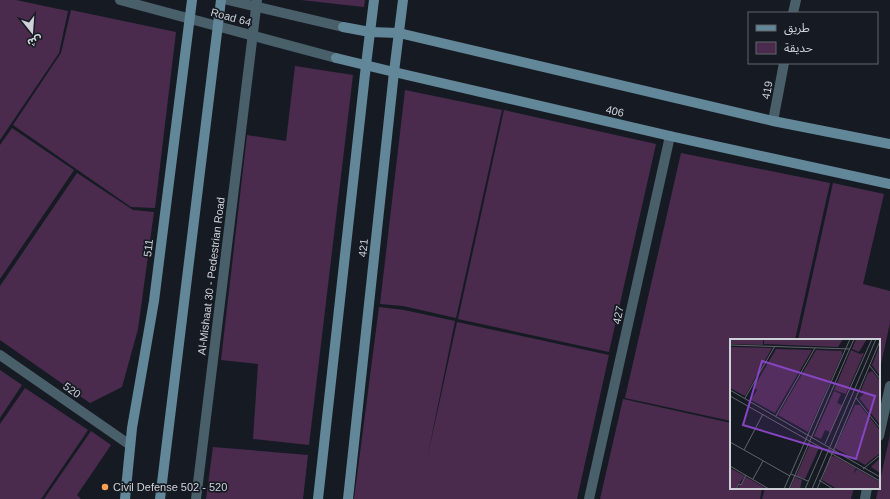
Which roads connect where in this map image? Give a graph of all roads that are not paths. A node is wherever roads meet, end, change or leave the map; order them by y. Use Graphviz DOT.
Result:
graph roads {
  1 [pos="120,0"];
  2 [pos="192,0"];
  3 [pos="221,0"];
  4 [pos="228,0"];
  5 [pos="257,0"];
  6 [pos="374,0"];
  7 [pos="403,0"];
  8 [pos="796,0"];
  9 [pos="793,12"];
  10 [pos="370,32"];
  11 [pos="399,33"];
  12 [pos="336,58"];
  13 [pos="784,64"];
  14 [pos="366,65"];
  15 [pos="394,72"];
  16 [pos="773,121"];
  17 [pos="670,136"];
  18 [pos="890,144"];
  19 [pos="890,184"];
  20 [pos="0,355"];
  21 [pos="890,386"];
  22 [pos="880,431"];
  23 [pos="130,445"];
  24 [pos="867,489"];
  25 [pos="125,499"];
  26 [pos="160,499"];
  27 [pos="196,499"];
  28 [pos="318,499"];
  29 [pos="348,499"];
  30 [pos="589,499"];
  31 [pos="865,499"];
  1 -- 12 [label="street, Road 64"];
  2 -- 23 [label="street, 511"];
  3 -- 26 [label="street"];
  4 -- 10 [label="street, Road 64"];
  5 -- 27 [label="street, Al-Mishaat 30 - Pedestrian Road"];
  6 -- 10 [label="street"];
  7 -- 11 [label="street, 421"];
  8 -- 9 [label="street"];
  10 -- 11 [label="street"];
  10 -- 14 [label="street"];
  11 -- 15 [label="street, 421"];
  11 -- 16 [label="street"];
  12 -- 14 [label="street, 406"];
  13 -- 16 [label="street, 419"];
  14 -- 15 [label="street, 406"];
  14 -- 28 [label="street"];
  15 -- 17 [label="street, 406"];
  15 -- 29 [label="street, 421"];
  16 -- 18 [label="street"];
  17 -- 19 [label="street, 406"];
  17 -- 30 [label="street, 427"];
  20 -- 23 [label="street, 520"];
  21 -- 22 [label="street"];
  23 -- 25 [label="street, 511"];
  24 -- 31 [label="street"];
}
